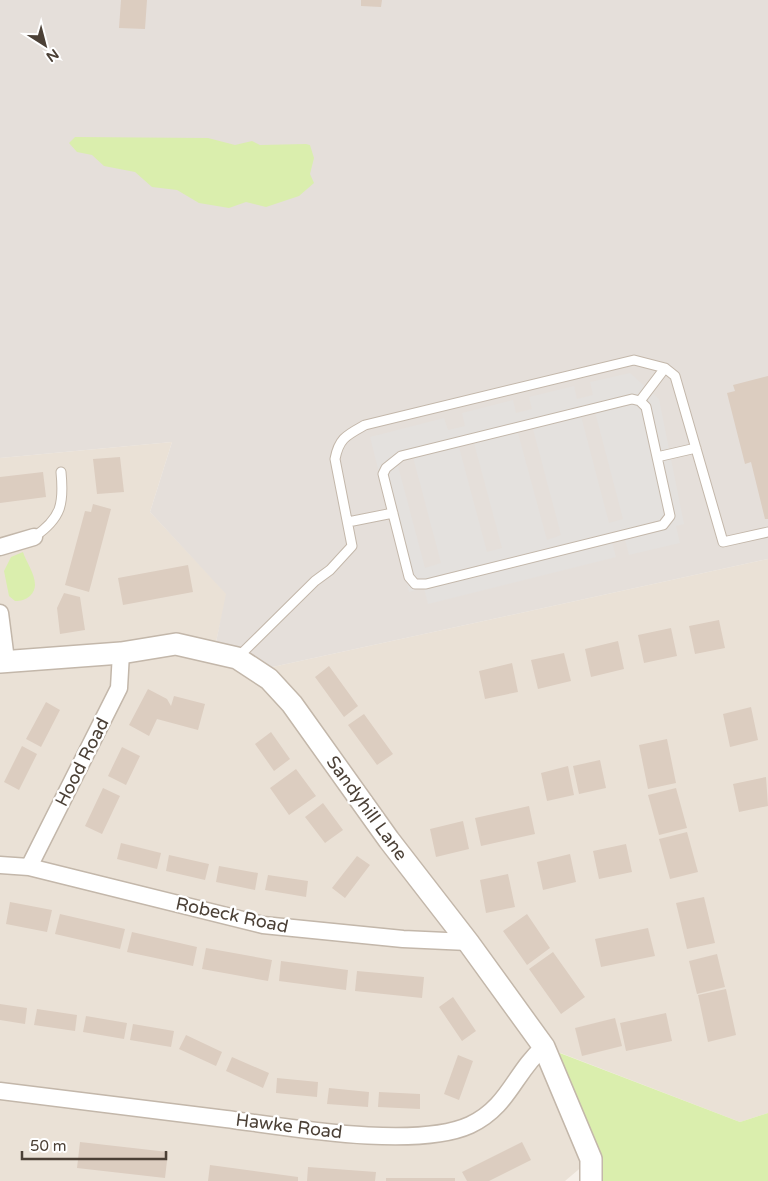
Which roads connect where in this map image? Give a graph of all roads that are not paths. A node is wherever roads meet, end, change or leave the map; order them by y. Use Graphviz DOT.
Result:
graph roads {
  1 [pos="664,368"];
  2 [pos="640,401"];
  3 [pos="696,448"];
  4 [pos="657,457"];
  5 [pos="61,472"];
  6 [pos="393,513"];
  7 [pos="348,522"];
  8 [pos="768,532"];
  9 [pos="34,536"];
  10 [pos="0,547"];
  11 [pos="0,613"];
  12 [pos="122,653"];
  13 [pos="237,658"];
  14 [pos="3,661"];
  15 [pos="0,865"];
  16 [pos="29,867"];
  17 [pos="468,942"];
  18 [pos="544,1046"];
  19 [pos="0,1091"];
  20 [pos="590,1181"];
  1 -- 2 [label="lane"];
  1 -- 3 [label="lane"];
  1 -- 7 [label="lane"];
  2 -- 4 [label="lane"];
  2 -- 6 [label="lane"];
  3 -- 4 [label="lane"];
  3 -- 8 [label="lane"];
  4 -- 6 [label="lane"];
  5 -- 9 [label="lane"];
  6 -- 7 [label="lane"];
  7 -- 13 [label="lane"];
  9 -- 10 [label="street"];
  11 -- 14 [label="street"];
  12 -- 13 [label="street, Sandyhill Lane"];
  12 -- 14 [label="street, Sandyhill Lane"];
  12 -- 16 [label="street, Hood Road"];
  13 -- 17 [label="street, Sandyhill Lane"];
  15 -- 16 [label="street, Robeck Road"];
  16 -- 17 [label="street, Robeck Road"];
  17 -- 18 [label="street, Sandyhill Lane"];
  18 -- 19 [label="street, Hawke Road"];
  18 -- 20 [label="street, Sandyhill Lane"];
}
